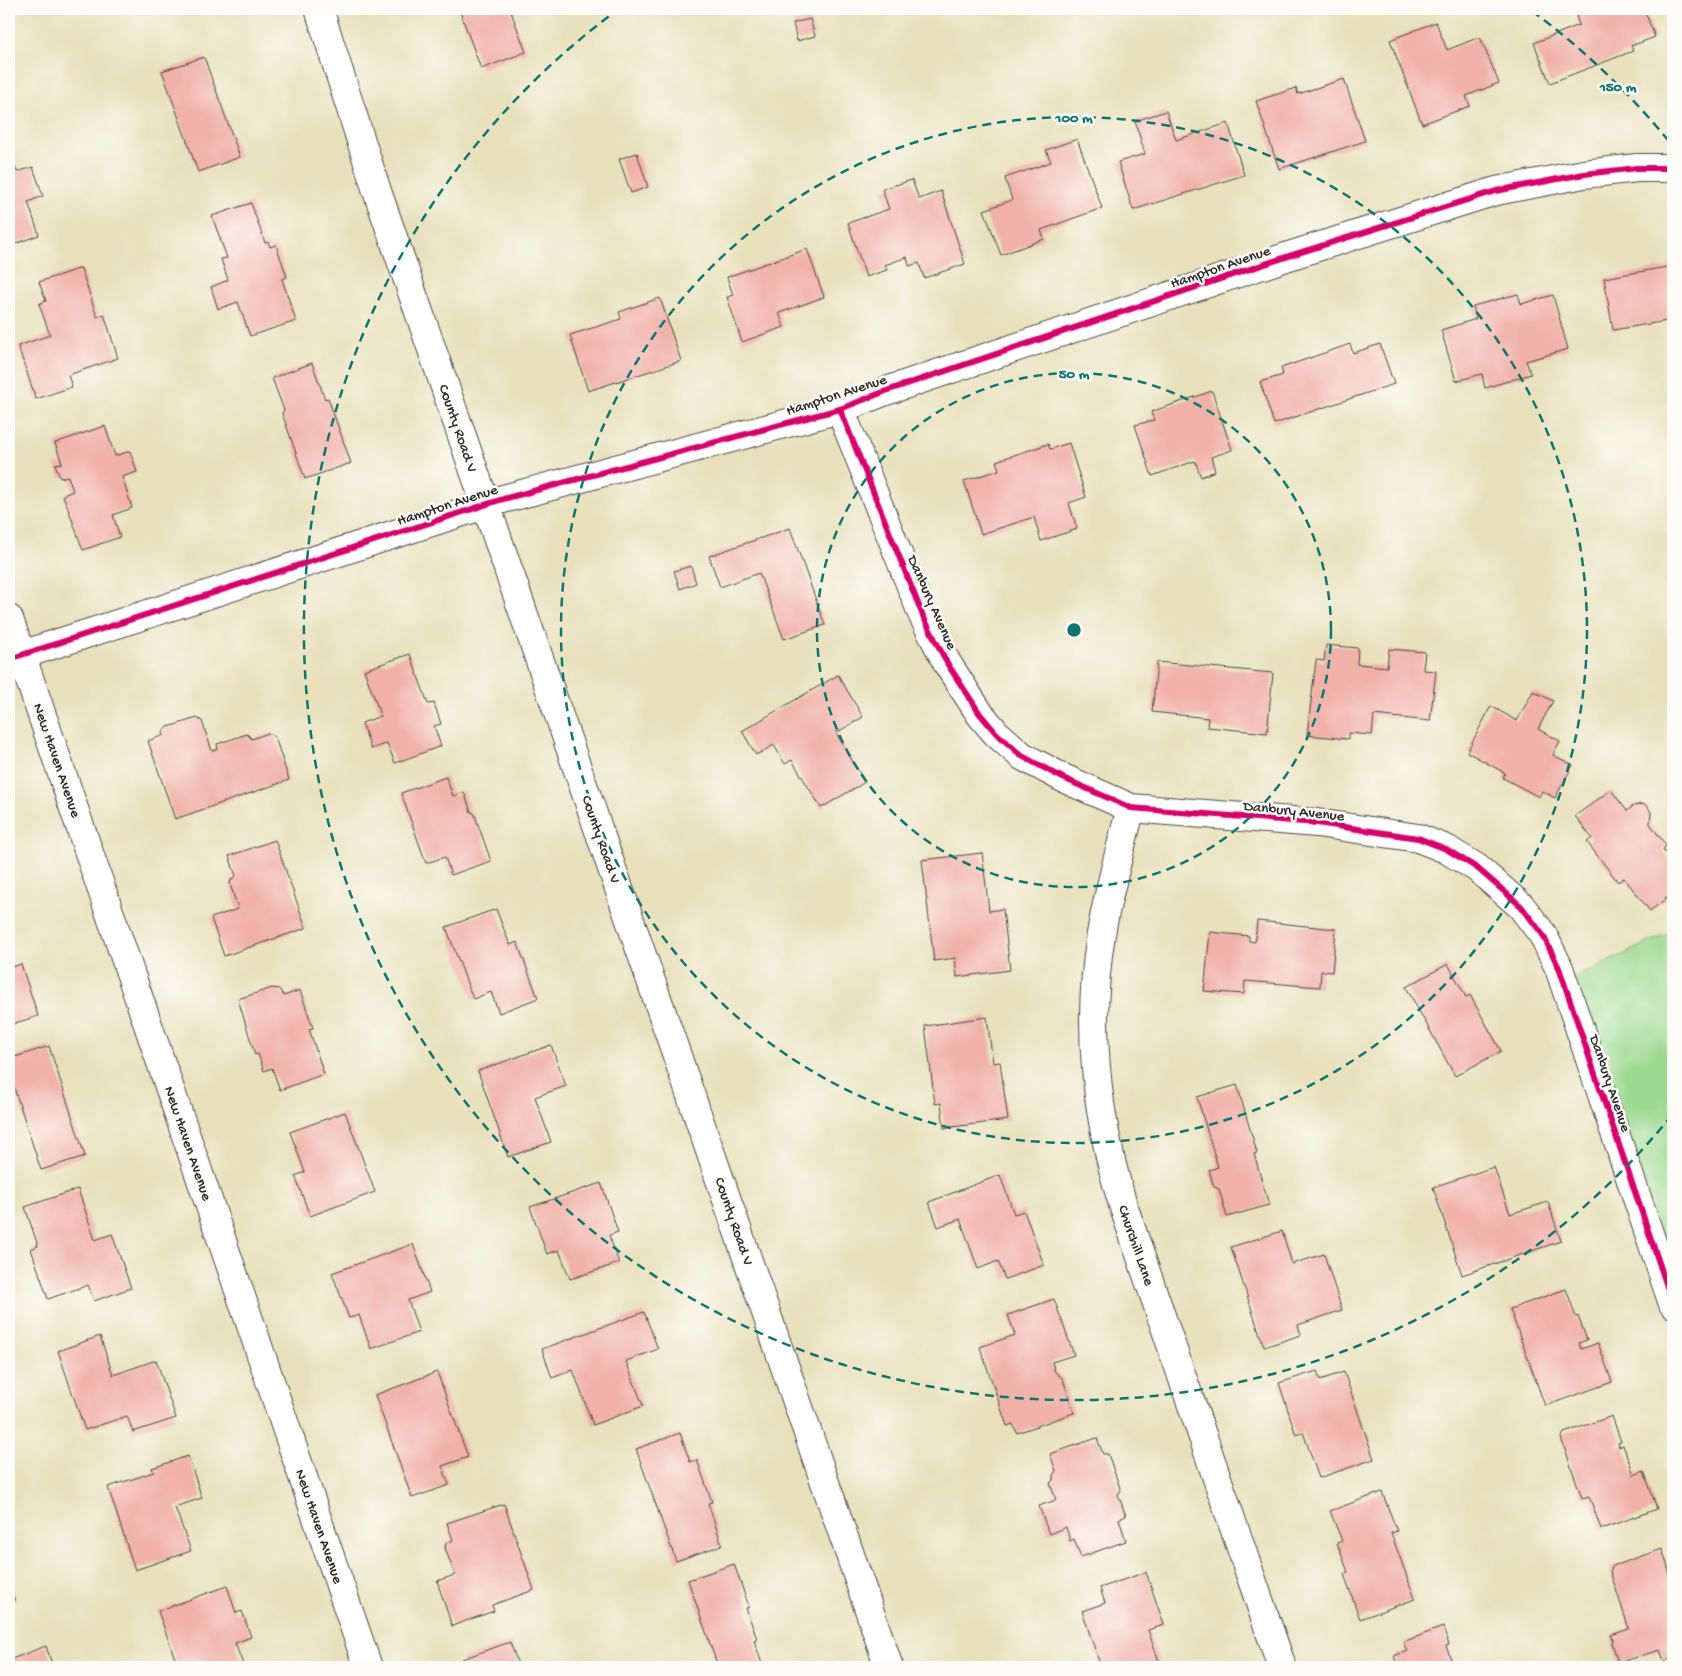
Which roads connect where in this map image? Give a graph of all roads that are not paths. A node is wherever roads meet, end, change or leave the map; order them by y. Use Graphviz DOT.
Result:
graph roads {
  1 [pos="319,9"];
  2 [pos="1673,168"];
  3 [pos="840,409"];
  4 [pos="486,505"];
  5 [pos="9,619"];
  6 [pos="15,657"];
  7 [pos="1130,808"];
  8 [pos="1673,1304"];
  9 [pos="368,1667"];
  10 [pos="890,1667"];
  11 [pos="1282,1667"];
  1 -- 4 [label="street, County Road V"];
  2 -- 3 [label="street, Hampton Avenue"];
  3 -- 4 [label="street, Hampton Avenue"];
  3 -- 7 [label="street, Danbury Avenue"];
  4 -- 6 [label="street, Hampton Avenue"];
  4 -- 10 [label="street, County Road V"];
  5 -- 6 [label="street, New Haven Avenue"];
  6 -- 9 [label="street, New Haven Avenue"];
  7 -- 8 [label="street, Danbury Avenue"];
  7 -- 11 [label="street, Churchill Lane"];
}
